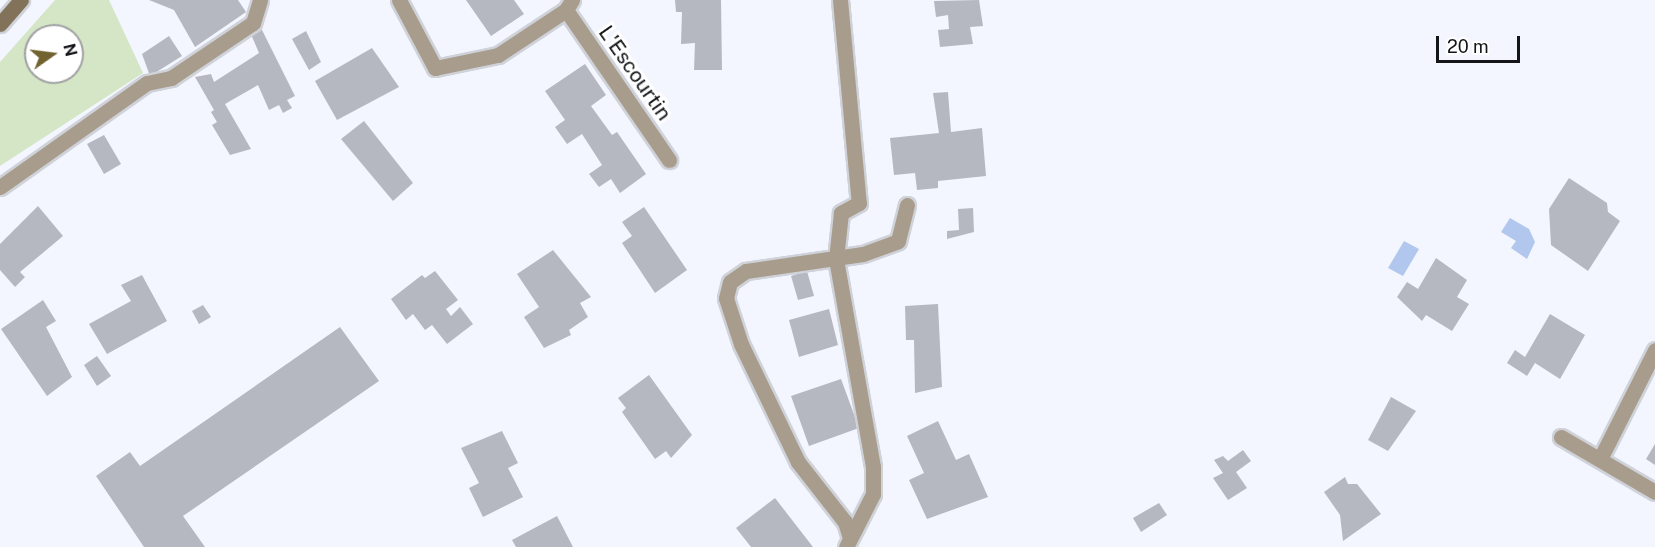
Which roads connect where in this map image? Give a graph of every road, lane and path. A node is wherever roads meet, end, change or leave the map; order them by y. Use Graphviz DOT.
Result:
graph roads {
  1 [pos="21,0"];
  2 [pos="260,0"];
  3 [pos="399,0"];
  4 [pos="840,0"];
  5 [pos="569,5"];
  6 [pos="0,24"];
  7 [pos="669,160"];
  8 [pos="0,187"];
  9 [pos="908,205"];
  10 [pos="836,259"];
  11 [pos="1655,350"];
  12 [pos="1561,436"];
  13 [pos="1600,459"];
  14 [pos="1655,492"];
  15 [pos="848,543"];
  1 -- 6 [label="main road"];
  2 -- 8 [label="street"];
  3 -- 5 [label="street, L'Escourtin"];
  4 -- 10 [label="street"];
  5 -- 7 [label="street, L'Escourtin"];
  9 -- 10 [label="street"];
  10 -- 15 [label="street"];
  10 -- 15 [label="street"];
  11 -- 13 [label="street"];
  12 -- 13 [label="street"];
  13 -- 14 [label="street"];
}
